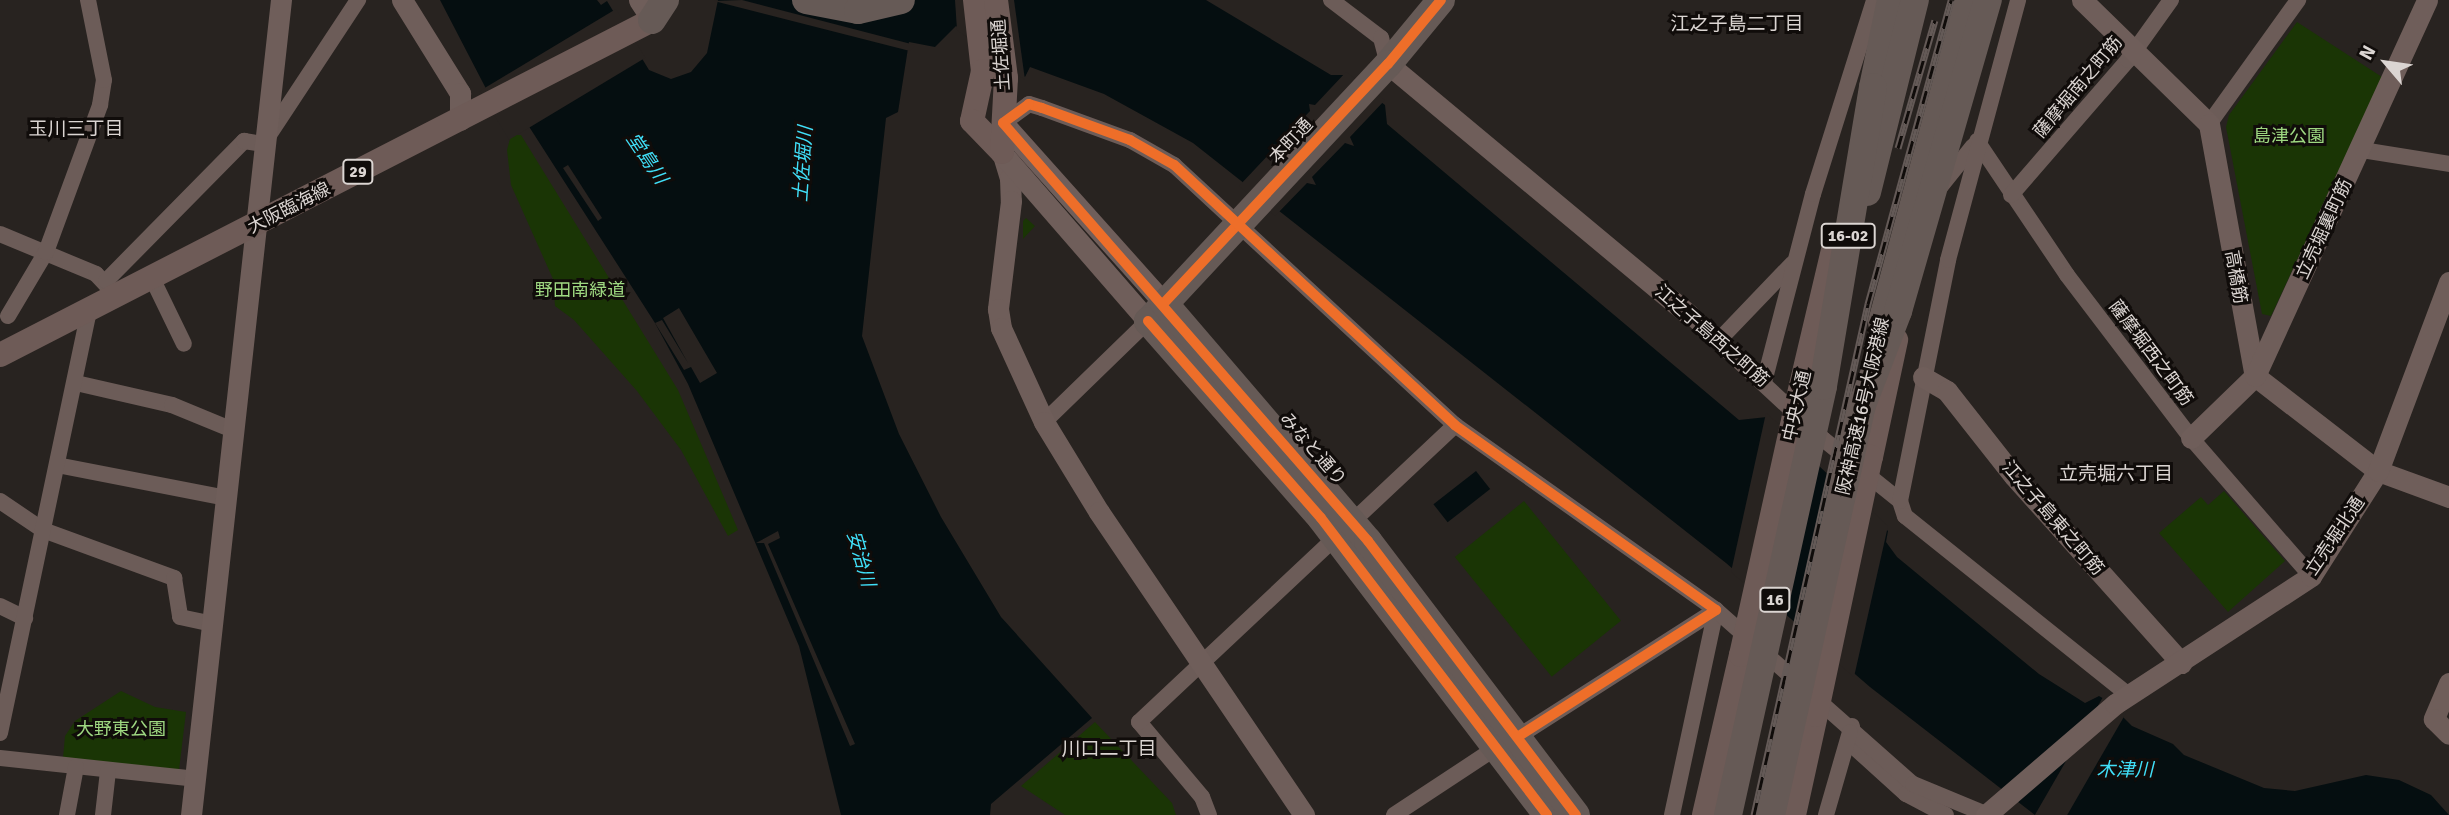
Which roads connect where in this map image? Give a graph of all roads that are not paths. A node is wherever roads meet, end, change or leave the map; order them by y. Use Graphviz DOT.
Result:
graph roads {
  1 [pos="88,0"];
  2 [pos="281,0"];
  3 [pos="358,0"];
  4 [pos="402,0"];
  5 [pos="806,0"];
  6 [pos="901,0"];
  7 [pos="975,0"];
  8 [pos="996,0"];
  9 [pos="1331,0"];
  10 [pos="1441,0"];
  11 [pos="1876,0"];
  12 [pos="1891,0"];
  13 [pos="1900,0"];
  14 [pos="1916,0"];
  15 [pos="2018,0"];
  16 [pos="2082,0"];
  17 [pos="2171,0"];
  18 [pos="2298,0"];
  19 [pos="2427,0"];
  20 [pos="1980,1"];
  21 [pos="648,12"];
  22 [pos="2135,50"];
  23 [pos="1388,64"];
  24 [pos="1993,83"];
  25 [pos="975,111"];
  26 [pos="460,120"];
  27 [pos="1003,123"];
  28 [pos="2209,124"];
  29 [pos="1977,141"];
  30 [pos="263,144"];
  31 [pos="2362,150"];
  32 [pos="1858,151"];
  33 [pos="1002,152"];
  34 [pos="2449,164"];
  35 [pos="2011,195"];
  36 [pos="1930,199"];
  37 [pos="1247,213"];
  38 [pos="256,225"];
  39 [pos="0,234"];
  40 [pos="46,252"];
  41 [pos="1795,261"];
  42 [pos="152,278"];
  43 [pos="2449,282"];
  44 [pos="111,289"];
  45 [pos="89,310"];
  46 [pos="1156,312"];
  47 [pos="4,315"];
  48 [pos="1689,315"];
  49 [pos="1720,339"];
  50 [pos="184,344"];
  51 [pos="11,350"];
  52 [pos="2255,376"];
  53 [pos="1923,377"];
  54 [pos="1764,382"];
  55 [pos="76,383"];
  56 [pos="1811,392"];
  57 [pos="1044,422"];
  58 [pos="1455,425"];
  59 [pos="233,430"];
  60 [pos="2191,438"];
  61 [pos="57,465"];
  62 [pos="2378,471"];
  63 [pos="2449,497"];
  64 [pos="226,498"];
  65 [pos="0,500"];
  66 [pos="1900,501"];
  67 [pos="1343,529"];
  68 [pos="43,530"];
  69 [pos="2311,576"];
  70 [pos="0,606"];
  71 [pos="1716,610"];
  72 [pos="25,618"];
  73 [pos="212,624"];
  74 [pos="1204,663"];
  75 [pos="2181,663"];
  76 [pos="2449,683"];
  77 [pos="2122,700"];
  78 [pos="1852,726"];
  79 [pos="2442,727"];
  80 [pos="0,733"];
  81 [pos="1508,742"];
  82 [pos="0,758"];
  83 [pos="76,767"];
  84 [pos="108,771"];
  85 [pos="195,779"];
  86 [pos="1991,811"];
  87 [pos="67,815"];
  88 [pos="103,815"];
  89 [pos="191,815"];
  90 [pos="1209,815"];
  91 [pos="1304,815"];
  92 [pos="1394,815"];
  93 [pos="1547,815"];
  94 [pos="1576,815"];
  95 [pos="1672,815"];
  96 [pos="1704,815"];
  97 [pos="1728,815"];
  98 [pos="1771,815"];
  99 [pos="1794,815"];
  100 [pos="1826,815"];
  101 [pos="1947,815"];
  1 -- 40 [label="street"];
  2 -- 30 [label="street"];
  3 -- 30 [label="street"];
  4 -- 26 [label="street"];
  5 -- 6 [label="highway"];
  7 -- 25 [label="main road, 土佐堀通"];
  8 -- 27 [label="main road, 土佐堀通"];
  9 -- 23 [label="street, 江之子島西之町筋"];
  10 -- 23 [label="highway, 本町通"];
  11 -- 32 [label="street"];
  11 -- 41 [label="street"];
  12 -- 56 [label="highway, 16-02, bridge"];
  13 -- 32 [label="main road, 中央大通"];
  14 -- 56 [label="highway, 16, bridge"];
  15 -- 24 [label="street"];
  16 -- 22 [label="street"];
  17 -- 22 [label="street, 薩摩堀南之町筋"];
  18 -- 28 [label="street"];
  19 -- 31 [label="street, 立売堀裏町筋"];
  20 -- 24 [label="street"];
  20 -- 36 [label="main road"];
  20 -- 98 [label="highway, 阪神高速16号大阪港線 / 16, bridge"];
  21 -- 26 [label="main road, 大阪臨海線 / 29"];
  22 -- 28 [label="street"];
  22 -- 35 [label="street, 薩摩堀南之町筋"];
  23 -- 37 [label="highway, 本町通"];
  23 -- 48 [label="street, 江之子島西之町筋"];
  24 -- 29 [label="street"];
  25 -- 27 [label="main road, みなと通り"];
  25 -- 33 [label="main road, みなと通り"];
  26 -- 38 [label="main road, 大阪臨海線 / 29"];
  27 -- 33 [label="main road, 土佐堀通"];
  27 -- 37 [label="street"];
  27 -- 46 [label="street, みなと通り"];
  28 -- 52 [label="street, 高橋筋"];
  29 -- 35 [label="street, 薩摩堀西之町筋"];
  29 -- 36 [label="street"];
  29 -- 53 [label="street"];
  30 -- 38 [label="street"];
  30 -- 44 [label="street"];
  31 -- 34 [label="street"];
  31 -- 52 [label="street, 立売堀裏町筋"];
  32 -- 56 [label="main road, 中央大通"];
  33 -- 46 [label="street, みなと通り"];
  33 -- 57 [label="street"];
  35 -- 60 [label="street, 薩摩堀西之町筋"];
  36 -- 99 [label="main road, bridge"];
  37 -- 46 [label="highway, 本町通"];
  37 -- 58 [label="street"];
  38 -- 42 [label="main road, 大阪臨海線 / 29"];
  38 -- 59 [label="street"];
  39 -- 40 [label="street"];
  40 -- 44 [label="street"];
  40 -- 47 [label="street"];
  41 -- 49 [label="street"];
  41 -- 54 [label="street"];
  42 -- 44 [label="main road, 大阪臨海線 / 29"];
  42 -- 50 [label="street"];
  43 -- 62 [label="street, 立売堀北通"];
  44 -- 45 [label="main road, 大阪臨海線 / 29"];
  45 -- 51 [label="main road, 大阪臨海線 / 29"];
  45 -- 55 [label="street"];
  46 -- 57 [label="street"];
  46 -- 67 [label="highway, みなと通り"];
  47 -- 51 [label="street"];
  48 -- 49 [label="street, 江之子島西之町筋"];
  49 -- 54 [label="street, 江之子島西之町筋"];
  52 -- 60 [label="street, 立売堀裏町筋"];
  52 -- 62 [label="street"];
  53 -- 66 [label="street"];
  53 -- 75 [label="street, 江之子島東之町筋"];
  54 -- 66 [label="street, 江之子島西之町筋"];
  55 -- 59 [label="street"];
  55 -- 61 [label="street"];
  56 -- 96 [label="main road, 中央大通, bridge"];
  56 -- 97 [label="highway, 16, bridge"];
  57 -- 74 [label="street"];
  58 -- 67 [label="street"];
  58 -- 71 [label="street"];
  59 -- 64 [label="street"];
  60 -- 69 [label="street, 薩摩堀西之町筋"];
  61 -- 64 [label="street"];
  61 -- 68 [label="street"];
  62 -- 63 [label="street"];
  62 -- 69 [label="street, 立売堀北通"];
  64 -- 73 [label="street"];
  65 -- 68 [label="street"];
  66 -- 77 [label="street, 江之子島西之町筋"];
  67 -- 74 [label="street"];
  67 -- 81 [label="highway, みなと通り"];
  68 -- 72 [label="street"];
  68 -- 73 [label="street"];
  69 -- 75 [label="street, 立売堀北通"];
  70 -- 72 [label="street"];
  71 -- 78 [label="street"];
  71 -- 81 [label="street"];
  71 -- 95 [label="street"];
  72 -- 80 [label="street"];
  73 -- 85 [label="street"];
  74 -- 90 [label="street"];
  74 -- 91 [label="street"];
  75 -- 77 [label="street, 立売堀北通"];
  76 -- 79 [label="street"];
  77 -- 86 [label="street, 立売堀北通"];
  78 -- 86 [label="street"];
  78 -- 100 [label="street"];
  78 -- 101 [label="street"];
  81 -- 92 [label="street"];
  81 -- 93 [label="highway, みなと通り"];
  81 -- 94 [label="highway, みなと通り"];
  82 -- 83 [label="street"];
  83 -- 84 [label="street"];
  83 -- 87 [label="street"];
  84 -- 85 [label="street"];
  84 -- 88 [label="street"];
  85 -- 89 [label="street"];
}
